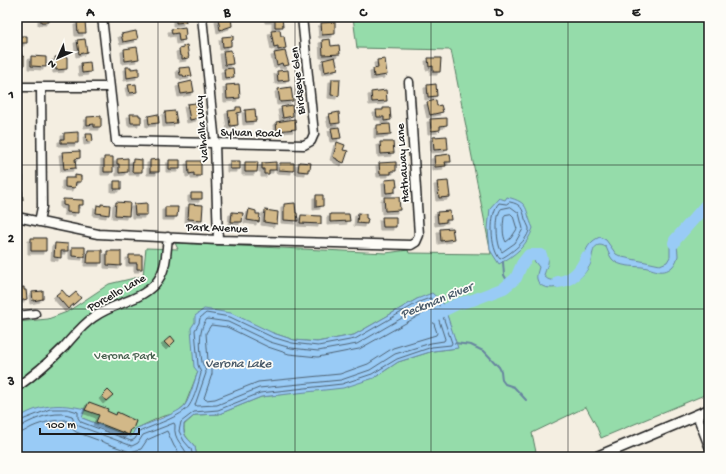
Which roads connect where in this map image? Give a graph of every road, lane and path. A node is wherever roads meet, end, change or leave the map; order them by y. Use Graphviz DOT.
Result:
graph roads {
  1 [pos="102,17"];
  2 [pos="202,17"];
  3 [pos="302,17"];
  4 [pos="408,82"];
  5 [pos="17,87"];
  6 [pos="41,87"];
  7 [pos="110,87"];
  8 [pos="312,141"];
  9 [pos="215,143"];
  10 [pos="17,217"];
  11 [pos="39,222"];
  12 [pos="168,237"];
  13 [pos="218,240"];
  14 [pos="416,242"];
  15 [pos="35,314"];
  16 [pos="17,316"];
  17 [pos="17,387"];
  18 [pos="709,410"];
  19 [pos="697,415"];
  20 [pos="709,446"];
  21 [pos="598,457"];
  1 -- 7 [label="street"];
  2 -- 9 [label="street, Valhalla Way"];
  3 -- 8 [label="street, Birdseye Glen"];
  4 -- 14 [label="street, Hathaway Lane"];
  5 -- 6 [label="street"];
  6 -- 7 [label="street"];
  6 -- 11 [label="street"];
  7 -- 9 [label="street, Sylvan Road"];
  8 -- 9 [label="street, Sylvan Road"];
  9 -- 13 [label="street, Valhalla Way"];
  10 -- 11 [label="street, Park Avenue"];
  11 -- 12 [label="street, Park Avenue"];
  12 -- 13 [label="street, Park Avenue"];
  12 -- 17 [label="street, Porcello Lane"];
  13 -- 14 [label="street, Park Avenue"];
  15 -- 16 [label="street"];
  18 -- 19 [label="main road"];
  19 -- 20 [label="street"];
  19 -- 21 [label="main road"];
}
